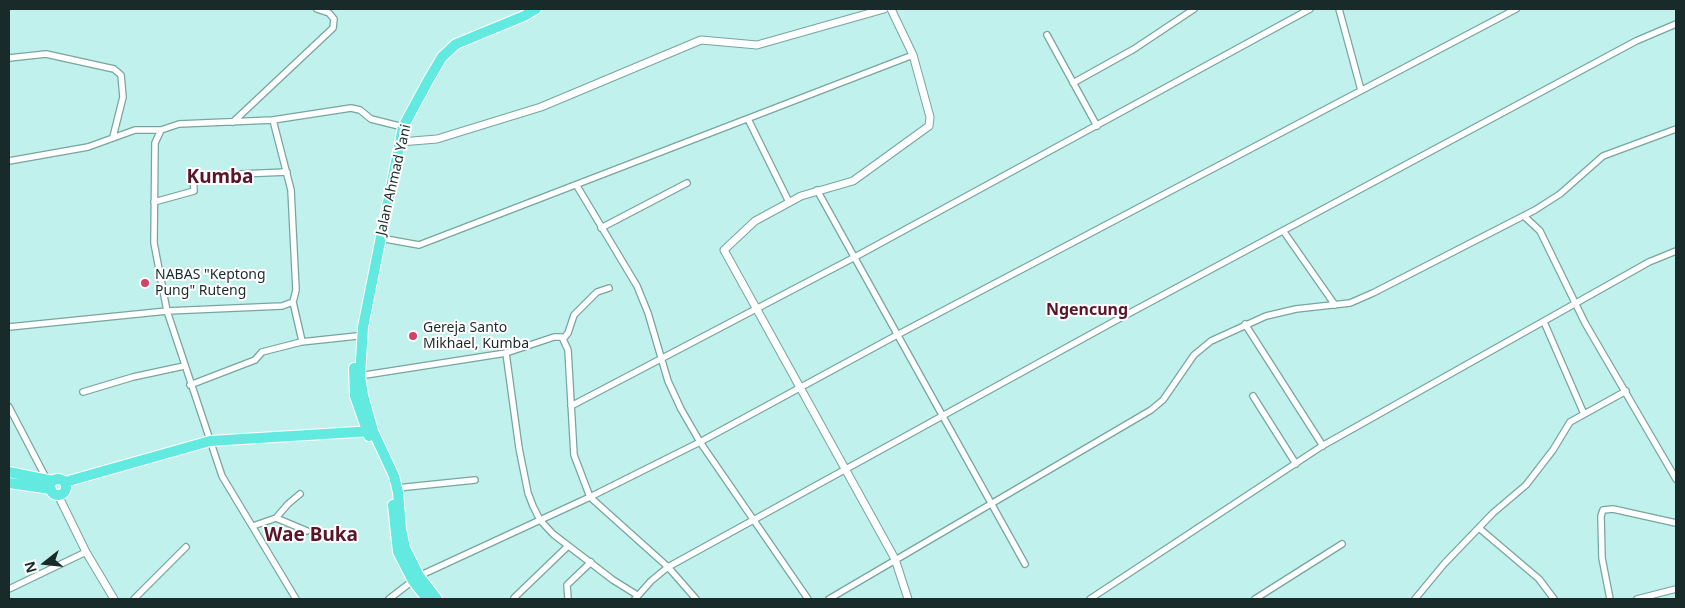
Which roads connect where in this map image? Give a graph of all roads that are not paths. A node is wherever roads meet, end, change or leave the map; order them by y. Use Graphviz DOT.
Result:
graph roads {
  1 [pos="318,9"];
  2 [pos="536,9"];
  3 [pos="884,9"];
  4 [pos="891,9"];
  5 [pos="1194,9"];
  6 [pos="1310,9"];
  7 [pos="1339,9"];
  8 [pos="1516,9"];
  9 [pos="1676,24"];
  10 [pos="1047,36"];
  11 [pos="913,55"];
  12 [pos="9,58"];
  13 [pos="1073,83"];
  14 [pos="1361,90"];
  15 [pos="748,119"];
  16 [pos="273,120"];
  17 [pos="233,122"];
  18 [pos="1097,126"];
  19 [pos="404,127"];
  20 [pos="1676,129"];
  21 [pos="161,130"];
  22 [pos="113,137"];
  23 [pos="400,142"];
  24 [pos="9,161"];
  25 [pos="288,172"];
  26 [pos="687,183"];
  27 [pos="577,186"];
  28 [pos="817,190"];
  29 [pos="154,202"];
  30 [pos="789,202"];
  31 [pos="1524,216"];
  32 [pos="601,228"];
  33 [pos="1284,232"];
  34 [pos="380,238"];
  35 [pos="1676,251"];
  36 [pos="855,257"];
  37 [pos="609,288"];
  38 [pos="293,302"];
  39 [pos="1576,303"];
  40 [pos="1335,305"];
  41 [pos="755,309"];
  42 [pos="166,311"];
  43 [pos="1544,322"];
  44 [pos="1246,324"];
  45 [pos="9,327"];
  46 [pos="360,332"];
  47 [pos="897,335"];
  48 [pos="564,338"];
  49 [pos="302,341"];
  50 [pos="506,353"];
  51 [pos="663,359"];
  52 [pos="184,366"];
  53 [pos="356,375"];
  54 [pos="190,385"];
  55 [pos="799,388"];
  56 [pos="1626,391"];
  57 [pos="83,392"];
  58 [pos="1253,396"];
  59 [pos="570,406"];
  60 [pos="9,407"];
  61 [pos="1584,414"];
  62 [pos="942,416"];
  63 [pos="370,431"];
  64 [pos="210,441"];
  65 [pos="700,442"];
  66 [pos="1323,446"];
  67 [pos="1296,464"];
  68 [pos="845,470"];
  69 [pos="9,472"];
  70 [pos="1676,479"];
  71 [pos="475,480"];
  72 [pos="65,482"];
  73 [pos="9,483"];
  74 [pos="52,486"];
  75 [pos="396,491"];
  76 [pos="300,494"];
  77 [pos="590,497"];
  78 [pos="991,503"];
  79 [pos="276,518"];
  80 [pos="540,520"];
  81 [pos="753,521"];
  82 [pos="1676,523"];
  83 [pos="252,526"];
  84 [pos="1479,528"];
  85 [pos="307,531"];
  86 [pos="1342,544"];
  87 [pos="568,546"];
  88 [pos="186,547"];
  89 [pos="86,552"];
  90 [pos="895,559"];
  91 [pos="591,562"];
  92 [pos="1025,564"];
  93 [pos="668,567"];
  94 [pos="416,578"];
  95 [pos="9,589"];
  96 [pos="1676,589"];
  97 [pos="636,597"];
  98 [pos="514,598"];
  99 [pos="114,599"];
  100 [pos="134,599"];
  101 [pos="296,599"];
  102 [pos="389,599"];
  103 [pos="427,599"];
  104 [pos="437,599"];
  105 [pos="568,599"];
  106 [pos="696,599"];
  107 [pos="808,599"];
  108 [pos="833,599"];
  109 [pos="908,599"];
  110 [pos="1090,599"];
  111 [pos="1255,599"];
  112 [pos="1415,599"];
  113 [pos="1554,599"];
  114 [pos="1610,599"];
  115 [pos="1637,599"];
  1 -- 17 [label="street"];
  2 -- 19 [label="highway, Jalan Ahmad Yani"];
  3 -- 23 [label="street"];
  4 -- 11 [label="street"];
  5 -- 13 [label="street"];
  6 -- 18 [label="street"];
  7 -- 14 [label="street"];
  8 -- 14 [label="street"];
  9 -- 33 [label="street"];
  10 -- 13 [label="street"];
  11 -- 15 [label="street"];
  11 -- 28 [label="street"];
  12 -- 22 [label="street"];
  13 -- 18 [label="street"];
  14 -- 47 [label="street"];
  15 -- 27 [label="street"];
  15 -- 30 [label="street"];
  16 -- 17 [label="street"];
  16 -- 19 [label="street"];
  16 -- 25 [label="street"];
  17 -- 21 [label="street"];
  18 -- 36 [label="street"];
  19 -- 23 [label="highway, Jalan Ahmad Yani"];
  20 -- 31 [label="street"];
  21 -- 22 [label="street"];
  21 -- 29 [label="street"];
  22 -- 24 [label="street"];
  23 -- 34 [label="highway, Jalan Ahmad Yani"];
  25 -- 29 [label="street"];
  25 -- 38 [label="street"];
  26 -- 32 [label="street"];
  27 -- 32 [label="street"];
  27 -- 34 [label="street"];
  28 -- 30 [label="street"];
  28 -- 36 [label="street"];
  29 -- 42 [label="street"];
  30 -- 41 [label="street"];
  31 -- 39 [label="street"];
  31 -- 40 [label="street"];
  32 -- 51 [label="street"];
  33 -- 40 [label="street"];
  33 -- 62 [label="street"];
  34 -- 46 [label="highway, Jalan Ahmad Yani"];
  35 -- 39 [label="street"];
  36 -- 41 [label="street"];
  36 -- 47 [label="street"];
  37 -- 48 [label="street"];
  38 -- 42 [label="street"];
  38 -- 49 [label="street"];
  39 -- 43 [label="street"];
  39 -- 56 [label="street"];
  40 -- 44 [label="street"];
  41 -- 51 [label="street"];
  41 -- 55 [label="street"];
  42 -- 45 [label="street"];
  42 -- 52 [label="street"];
  43 -- 61 [label="street"];
  43 -- 66 [label="street"];
  44 -- 66 [label="street"];
  44 -- 78 [label="street"];
  46 -- 49 [label="street"];
  46 -- 53 [label="highway, Jalan Ahmad Yani"];
  47 -- 55 [label="street"];
  47 -- 62 [label="street"];
  48 -- 50 [label="street"];
  48 -- 59 [label="street"];
  49 -- 54 [label="street"];
  50 -- 53 [label="street"];
  50 -- 80 [label="street"];
  51 -- 59 [label="street"];
  51 -- 65 [label="street"];
  52 -- 54 [label="street"];
  52 -- 57 [label="street"];
  53 -- 63 [label="highway, Jalan Ahmad Yani"];
  54 -- 64 [label="street"];
  55 -- 65 [label="street"];
  55 -- 68 [label="street"];
  56 -- 61 [label="street"];
  56 -- 70 [label="street"];
  58 -- 67 [label="street"];
  59 -- 77 [label="street"];
  60 -- 74 [label="street"];
  61 -- 84 [label="street"];
  62 -- 68 [label="street"];
  62 -- 78 [label="street"];
  63 -- 64 [label="highway"];
  63 -- 75 [label="highway, Jalan Ahmad Yani"];
  64 -- 72 [label="highway"];
  64 -- 83 [label="street"];
  65 -- 77 [label="street"];
  65 -- 81 [label="street"];
  66 -- 67 [label="street"];
  67 -- 110 [label="street"];
  68 -- 81 [label="street"];
  68 -- 90 [label="street"];
  69 -- 74 [label="highway"];
  71 -- 75 [label="street"];
  72 -- 74 [label="highway"];
  72 -- 74 [label="highway"];
  73 -- 74 [label="highway"];
  74 -- 89 [label="street"];
  75 -- 94 [label="highway, Jalan Ahmad Yani"];
  76 -- 79 [label="street"];
  77 -- 80 [label="street"];
  77 -- 93 [label="street"];
  78 -- 90 [label="street"];
  78 -- 92 [label="street"];
  79 -- 83 [label="street"];
  79 -- 85 [label="street"];
  80 -- 87 [label="street"];
  80 -- 94 [label="street"];
  81 -- 93 [label="street"];
  81 -- 107 [label="street"];
  82 -- 114 [label="street"];
  83 -- 101 [label="street"];
  84 -- 112 [label="street"];
  84 -- 113 [label="street"];
  86 -- 111 [label="street"];
  87 -- 91 [label="street"];
  87 -- 98 [label="street"];
  88 -- 100 [label="street"];
  89 -- 95 [label="street"];
  89 -- 99 [label="street"];
  90 -- 108 [label="street"];
  90 -- 109 [label="street"];
  91 -- 97 [label="street"];
  91 -- 105 [label="street"];
  93 -- 97 [label="street"];
  93 -- 106 [label="street"];
  94 -- 102 [label="street"];
  94 -- 103 [label="highway, Jalan Ahmad Yani"];
  94 -- 104 [label="highway, Jalan Ahmad Yani"];
  96 -- 115 [label="street"];
}
